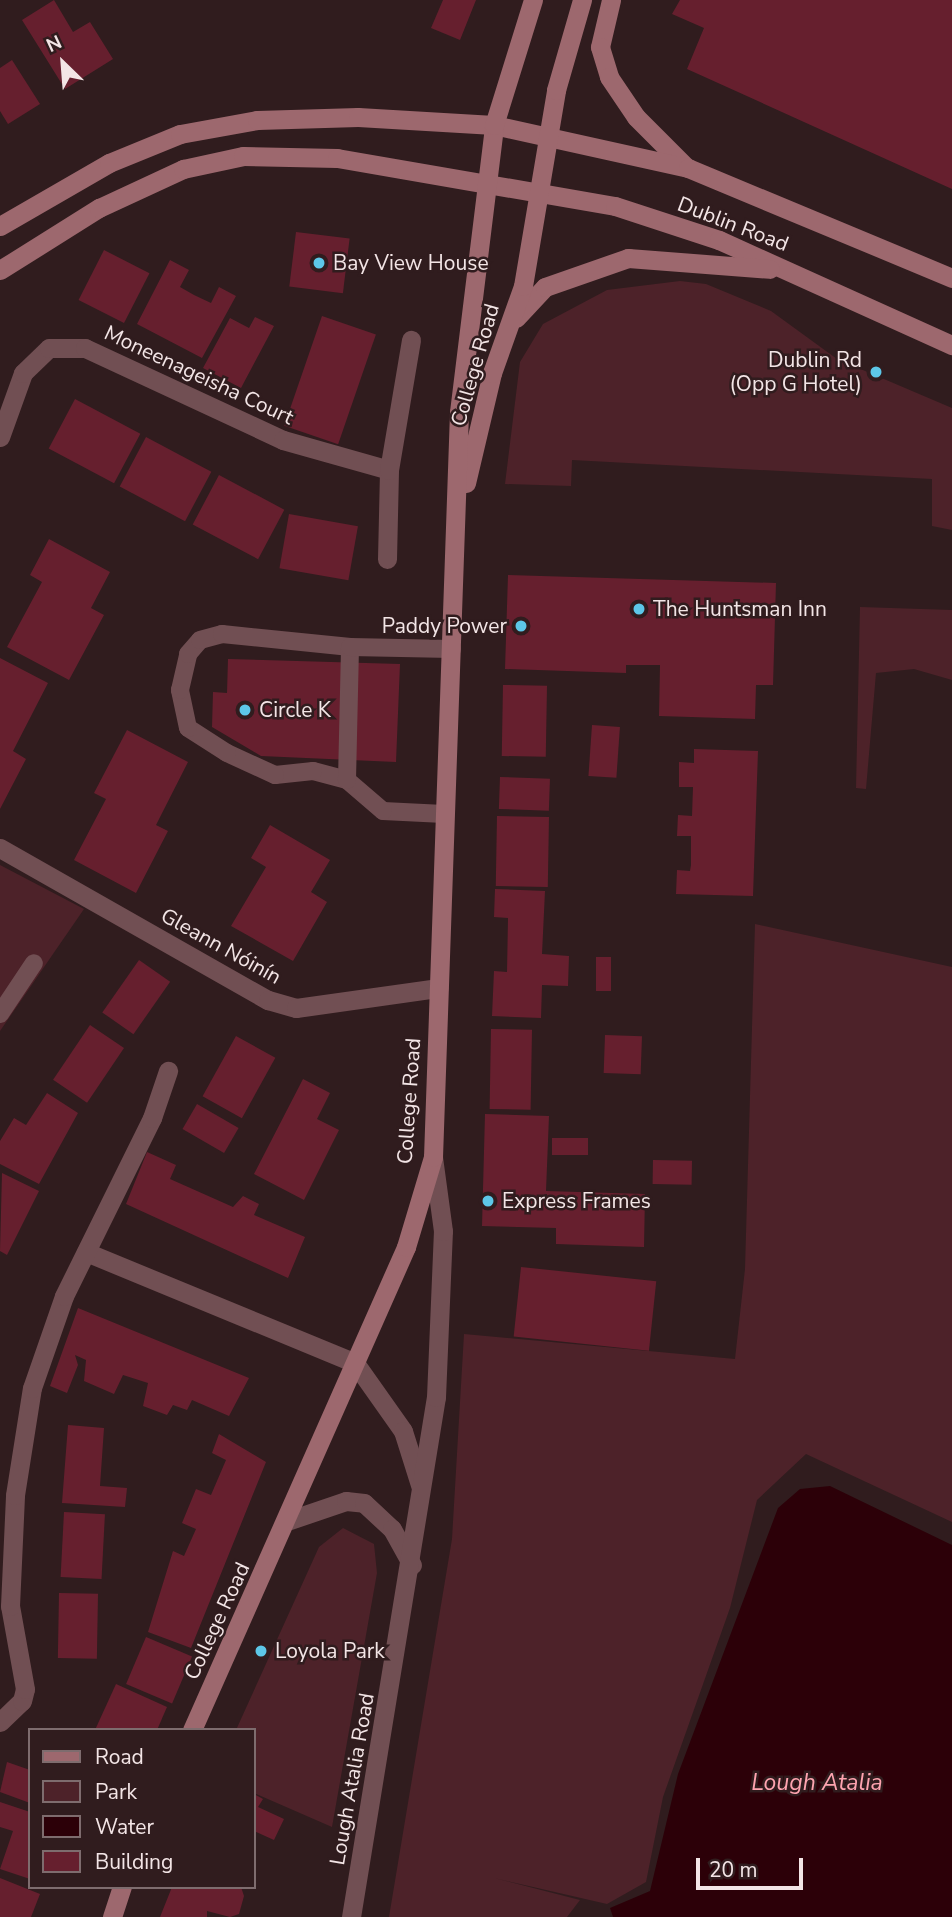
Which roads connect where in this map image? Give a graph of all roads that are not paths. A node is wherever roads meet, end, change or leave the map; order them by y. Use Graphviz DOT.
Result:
graph roads {
  1 [pos="533,0"];
  2 [pos="582,0"];
  3 [pos="611,0"];
  4 [pos="494,125"];
  5 [pos="549,134"];
  6 [pos="688,168"];
  7 [pos="485,181"];
  8 [pos="542,190"];
  9 [pos="0,226"];
  10 [pos="3,270"];
  11 [pos="792,272"];
  12 [pos="952,278"];
  13 [pos="505,334"];
  14 [pos="411,340"];
  15 [pos="952,345"];
  16 [pos="0,437"];
  17 [pos="389,470"];
  18 [pos="459,512"];
  19 [pos="387,559"];
  20 [pos="350,647"];
  21 [pos="452,649"];
  22 [pos="347,780"];
  23 [pos="444,814"];
  24 [pos="0,848"];
  25 [pos="34,962"];
  26 [pos="439,988"];
  27 [pos="0,1014"];
  28 [pos="168,1071"];
  29 [pos="433,1157"];
  30 [pos="86,1252"];
  31 [pos="355,1363"];
  32 [pos="423,1493"];
  33 [pos="290,1520"];
  34 [pos="412,1565"];
  35 [pos="0,1722"];
  36 [pos="193,1728"];
  37 [pos="121,1889"];
  38 [pos="112,1917"];
  39 [pos="351,1917"];
  1 -- 4 [label="main road, College Road"];
  2 -- 5 [label="main road, College Road"];
  3 -- 6 [label="main road"];
  4 -- 5 [label="main road, Dublin Road"];
  4 -- 7 [label="main road, College Road"];
  4 -- 9 [label="main road, Dublin Road"];
  5 -- 6 [label="main road, Dublin Road"];
  5 -- 8 [label="main road, College Road"];
  6 -- 12 [label="main road, Dublin Road"];
  7 -- 8 [label="main road, Dublin Road"];
  7 -- 10 [label="main road, Dublin Road"];
  7 -- 18 [label="main road, College Road"];
  8 -- 11 [label="main road, Dublin Road"];
  8 -- 13 [label="main road, College Road"];
  11 -- 13 [label="main road"];
  11 -- 15 [label="main road, Dublin Road"];
  13 -- 18 [label="main road, College Road"];
  14 -- 17 [label="street"];
  16 -- 17 [label="street, Moneenageisha Court"];
  17 -- 19 [label="street"];
  18 -- 21 [label="main road, College Road"];
  20 -- 21 [label="lane"];
  20 -- 22 [label="lane"];
  20 -- 22 [label="lane"];
  21 -- 23 [label="main road, College Road"];
  22 -- 23 [label="lane"];
  23 -- 26 [label="main road, College Road"];
  24 -- 26 [label="street, Gleann Nóinín"];
  25 -- 27 [label="lane"];
  26 -- 29 [label="main road, College Road"];
  28 -- 30 [label="street"];
  29 -- 31 [label="main road, College Road"];
  29 -- 32 [label="street, Lough Atalia Road"];
  30 -- 31 [label="street"];
  30 -- 35 [label="street"];
  31 -- 32 [label="street, Lough Atalia Road"];
  31 -- 33 [label="main road, College Road"];
  32 -- 34 [label="street, Lough Atalia Road"];
  33 -- 34 [label="street"];
  33 -- 36 [label="main road, College Road"];
  34 -- 39 [label="street, Lough Atalia Road"];
  37 -- 38 [label="main road"];
}
